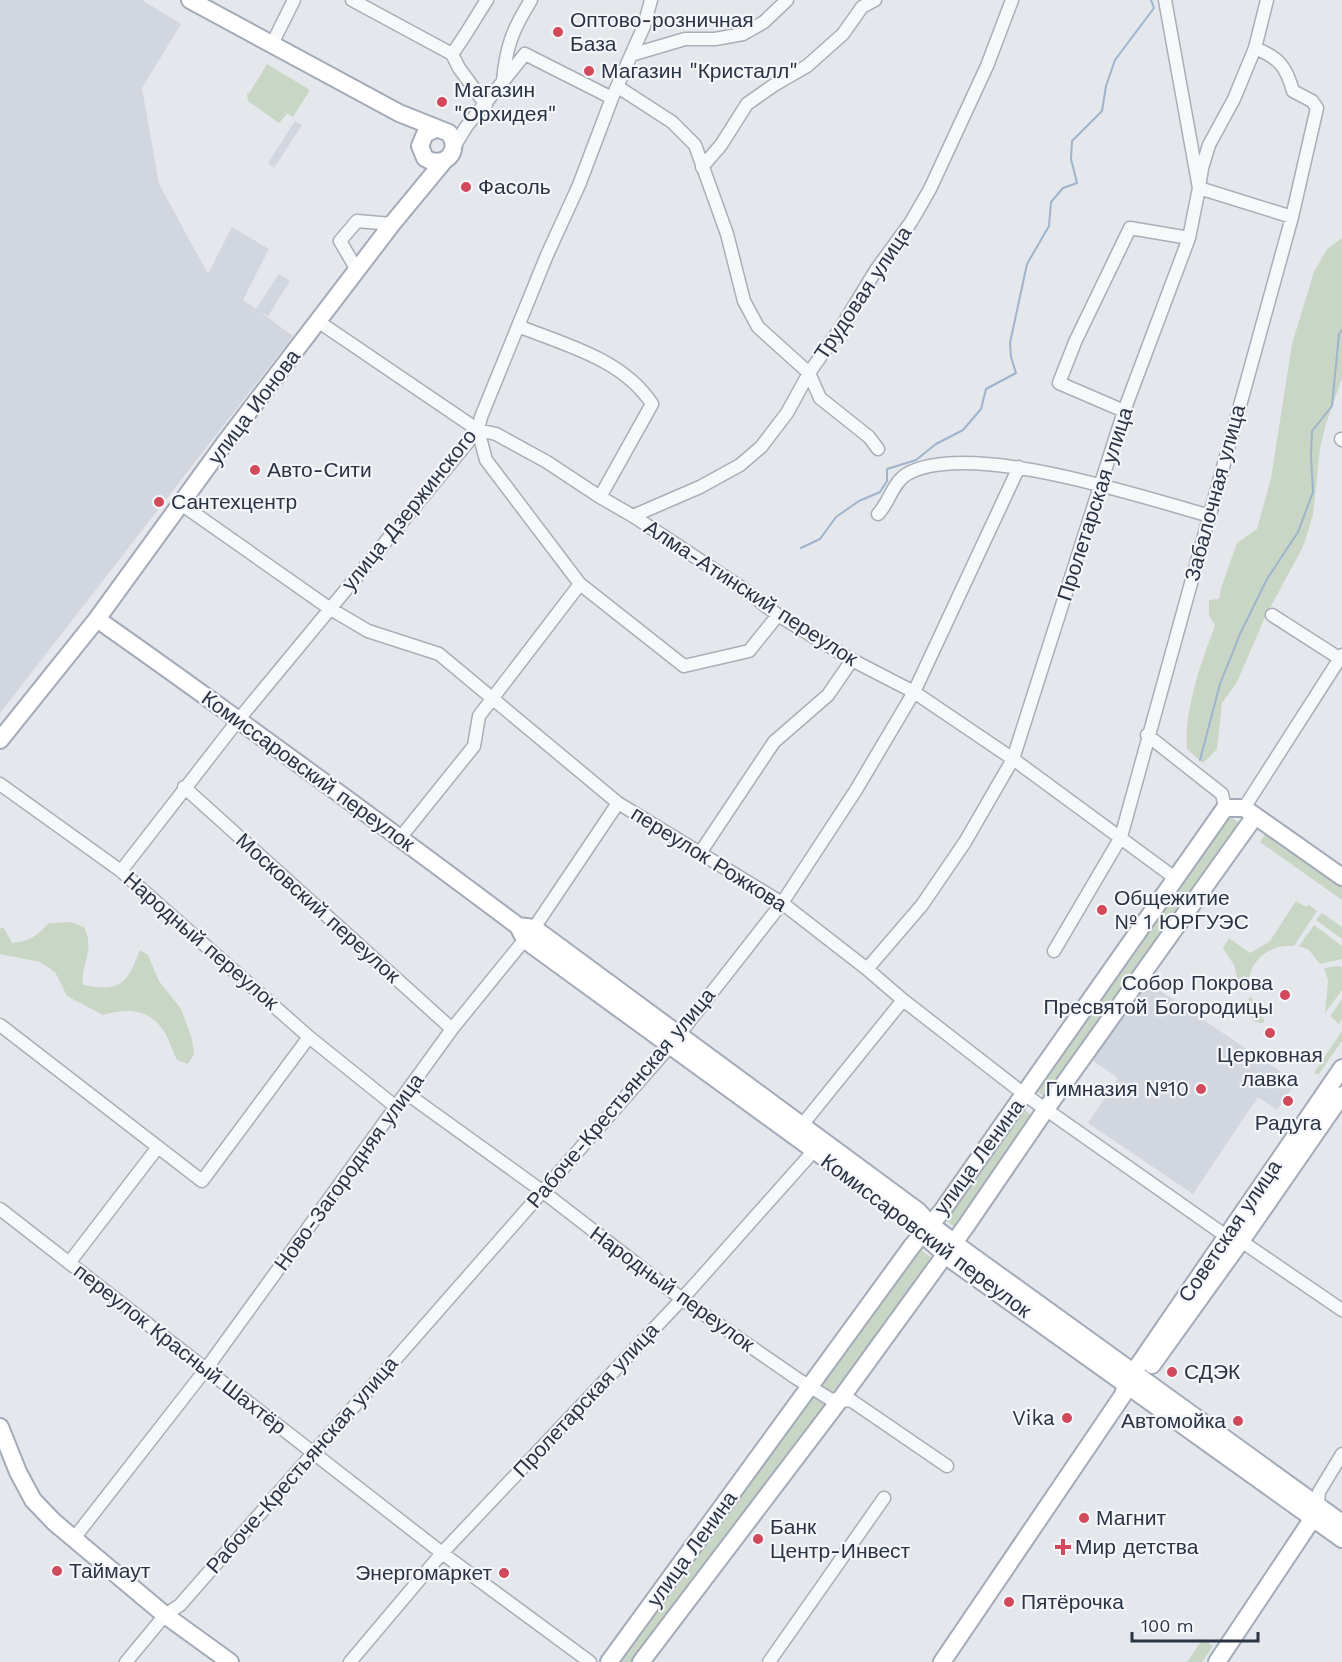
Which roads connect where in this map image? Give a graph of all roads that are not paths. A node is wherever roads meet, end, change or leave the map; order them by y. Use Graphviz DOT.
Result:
graph roads {
  1 [pos="190,0"];
  2 [pos="294,0"];
  3 [pos="351,0"];
  4 [pos="531,0"];
  5 [pos="651,0"];
  6 [pos="787,0"];
  7 [pos="875,0"];
  8 [pos="1012,0"];
  9 [pos="1165,0"];
  10 [pos="1267,0"];
  11 [pos="483,1"];
  12 [pos="272,44"];
  13 [pos="1255,48"];
  14 [pos="452,54"];
  15 [pos="631,55"];
  16 [pos="503,82"];
  17 [pos="615,93"];
  18 [pos="486,105"];
  19 [pos="408,118"];
  20 [pos="447,136"];
  21 [pos="421,149"];
  22 [pos="444,161"];
  23 [pos="702,167"];
  24 [pos="1199,188"];
  25 [pos="408,203"];
  26 [pos="1292,217"];
  27 [pos="392,224"];
  28 [pos="1189,238"];
  29 [pos="357,270"];
  30 [pos="319,322"];
  31 [pos="518,326"];
  32 [pos="809,373"];
  33 [pos="1124,411"];
  34 [pos="478,430"];
  35 [pos="878,449"];
  36 [pos="1019,466"];
  37 [pos="1102,486"];
  38 [pos="600,497"];
  39 [pos="181,504"];
  40 [pos="878,514"];
  41 [pos="633,516"];
  42 [pos="1210,516"];
  43 [pos="580,584"];
  44 [pos="329,608"];
  45 [pos="778,615"];
  46 [pos="1272,615"];
  47 [pos="97,619"];
  48 [pos="1341,658"];
  49 [pos="852,660"];
  50 [pos="914,692"];
  51 [pos="492,699"];
  52 [pos="239,719"];
  53 [pos="1147,735"];
  54 [pos="0,740"];
  55 [pos="1013,759"];
  56 [pos="0,784"];
  57 [pos="184,787"];
  58 [pos="618,803"];
  59 [pos="1225,808"];
  60 [pos="1250,812"];
  61 [pos="1121,837"];
  62 [pos="400,838"];
  63 [pos="700,853"];
  64 [pos="121,871"];
  65 [pos="1342,877"];
  66 [pos="1175,878"];
  67 [pos="782,903"];
  68 [pos="526,932"];
  69 [pos="1054,951"];
  70 [pos="867,969"];
  71 [pos="903,1000"];
  72 [pos="0,1025"];
  73 [pos="452,1029"];
  74 [pos="309,1037"];
  75 [pos="674,1040"];
  76 [pos="1342,1068"];
  77 [pos="406,1093"];
  78 [pos="1024,1094"];
  79 [pos="1342,1096"];
  80 [pos="396,1107"];
  81 [pos="1046,1109"];
  82 [pos="802,1125"];
  83 [pos="819,1146"];
  84 [pos="158,1148"];
  85 [pos="542,1191"];
  86 [pos="0,1209"];
  87 [pos="926,1229"];
  88 [pos="1234,1239"];
  89 [pos="950,1248"];
  90 [pos="69,1263"];
  91 [pos="682,1299"];
  92 [pos="1342,1310"];
  93 [pos="206,1369"];
  94 [pos="1131,1384"];
  95 [pos="811,1387"];
  96 [pos="838,1401"];
  97 [pos="0,1427"];
  98 [pos="313,1452"];
  99 [pos="1342,1454"];
  100 [pos="947,1466"];
  101 [pos="884,1498"];
  102 [pos="1315,1511"];
  103 [pos="1342,1523"];
  104 [pos="75,1538"];
  105 [pos="1342,1539"];
  106 [pos="442,1553"];
  107 [pos="165,1615"];
  108 [pos="126,1662"];
  109 [pos="230,1662"];
  110 [pos="350,1662"];
  111 [pos="590,1662"];
  112 [pos="609,1662"];
  113 [pos="641,1662"];
  114 [pos="769,1662"];
  115 [pos="942,1662"];
  116 [pos="1217,1662"];
  1 -- 12 [label="main road"];
  2 -- 12 [label="street"];
  3 -- 14 [label="street"];
  4 -- 16 [label="street"];
  5 -- 15 [label="street, улица Дзержинского"];
  6 -- 15 [label="street"];
  7 -- 23 [label="street"];
  8 -- 32 [label="street, Трудовая улица"];
  9 -- 24 [label="street, Пролетарская улица"];
  10 -- 13 [label="street"];
  11 -- 14 [label="street"];
  12 -- 19 [label="main road"];
  13 -- 24 [label="street"];
  13 -- 26 [label="street, Забалочная улица"];
  14 -- 18 [label="street"];
  15 -- 17 [label="street, улица Дзержинского"];
  16 -- 17 [label="street"];
  16 -- 18 [label="street"];
  17 -- 23 [label="street"];
  17 -- 31 [label="street, улица Дзержинского"];
  18 -- 20 [label="street"];
  19 -- 20 [label="main road"];
  19 -- 21 [label="main road"];
  20 -- 21 [label="main road"];
  20 -- 22 [label="main road"];
  21 -- 22 [label="main road"];
  21 -- 25 [label="main road"];
  22 -- 25 [label="main road, улица Ионова"];
  23 -- 32 [label="street"];
  24 -- 26 [label="street"];
  24 -- 28 [label="street, Пролетарская улица"];
  25 -- 27 [label="main road, улица Ионова"];
  26 -- 42 [label="street, Забалочная улица"];
  27 -- 29 [label="main road, улица Ионова"];
  27 -- 29 [label="street"];
  28 -- 33 [label="street, Пролетарская улица"];
  28 -- 33 [label="street"];
  29 -- 30 [label="main road, улица Ионова"];
  30 -- 34 [label="street, Алма-Атинский переулок"];
  30 -- 39 [label="main road, улица Ионова"];
  31 -- 34 [label="street, улица Дзержинского"];
  31 -- 38 [label="street"];
  32 -- 35 [label="street"];
  32 -- 41 [label="street, Трудовая улица"];
  33 -- 37 [label="street, Пролетарская улица"];
  34 -- 38 [label="street, Алма-Атинский переулок"];
  34 -- 43 [label="street"];
  34 -- 44 [label="street, улица Дзержинского"];
  36 -- 37 [label="street"];
  36 -- 40 [label="street"];
  36 -- 50 [label="street, Рабоче-Крестьянская улица"];
  37 -- 42 [label="street"];
  37 -- 55 [label="street, Пролетарская улица"];
  38 -- 41 [label="street, Алма-Атинский переулок"];
  39 -- 44 [label="street, переулок Рожкова"];
  39 -- 47 [label="main road, улица Ионова"];
  41 -- 45 [label="street, Алма-Атинский переулок"];
  42 -- 53 [label="street, Забалочная улица"];
  43 -- 45 [label="street"];
  43 -- 51 [label="street"];
  44 -- 51 [label="street, переулок Рожкова"];
  44 -- 52 [label="street, улица Дзержинского"];
  45 -- 49 [label="street, Алма-Атинский переулок"];
  46 -- 48 [label="street"];
  47 -- 52 [label="main road, Комиссаровский переулок"];
  47 -- 54 [label="main road, улица Ионова"];
  48 -- 60 [label="street, улица Ленина"];
  49 -- 50 [label="street, Алма-Атинский переулок"];
  49 -- 63 [label="street"];
  50 -- 55 [label="street, Алма-Атинский переулок"];
  50 -- 67 [label="street, Рабоче-Крестьянская улица"];
  51 -- 58 [label="street, переулок Рожкова"];
  51 -- 62 [label="street"];
  52 -- 57 [label="street, улица Дзержинского"];
  52 -- 62 [label="main road, Комиссаровский переулок"];
  53 -- 59 [label="street"];
  53 -- 61 [label="street, Забалочная улица"];
  55 -- 61 [label="street, Алма-Атинский переулок"];
  55 -- 70 [label="street, Пролетарская улица"];
  56 -- 64 [label="street, Народный переулок"];
  57 -- 64 [label="street, улица Дзержинского"];
  57 -- 73 [label="street, Московский переулок"];
  58 -- 63 [label="street, переулок Рожкова"];
  58 -- 68 [label="street, Ново-Загородняя улица"];
  59 -- 60 [label="main road"];
  59 -- 66 [label="main road, улица Ленина"];
  60 -- 65 [label="main road"];
  60 -- 81 [label="main road, улица Ленина"];
  61 -- 66 [label="street, Алма-Атинский переулок"];
  61 -- 69 [label="street, Забалочная улица"];
  62 -- 68 [label="main road, Комиссаровский переулок"];
  63 -- 67 [label="street, переулок Рожкова"];
  64 -- 74 [label="street, Народный переулок"];
  66 -- 78 [label="main road, улица Ленина"];
  67 -- 70 [label="street, переулок Рожкова"];
  67 -- 75 [label="street, Рабоче-Крестьянская улица"];
  68 -- 73 [label="street, Ново-Загородняя улица"];
  68 -- 75 [label="main road, Комиссаровский переулок"];
  70 -- 71 [label="street, переулок Рожкова"];
  71 -- 78 [label="street, переулок Рожкова"];
  71 -- 82 [label="street"];
  72 -- 84 [label="street"];
  73 -- 77 [label="street, Ново-Загородняя улица"];
  74 -- 80 [label="street, Народный переулок"];
  74 -- 84 [label="street"];
  75 -- 82 [label="main road, Комиссаровский переулок"];
  75 -- 83 [label="main road, Комиссаровский переулок"];
  75 -- 85 [label="street, Рабоче-Крестьянская улица"];
  76 -- 88 [label="main road, Советская улица"];
  77 -- 80 [label="street, Ново-Загородняя улица"];
  77 -- 85 [label="street, Народный переулок"];
  78 -- 81 [label="street, переулок Рожкова"];
  78 -- 87 [label="main road, улица Ленина"];
  79 -- 88 [label="main road, Советская улица"];
  80 -- 93 [label="street, Ново-Загородняя улица"];
  81 -- 88 [label="street, переулок Рожкова"];
  81 -- 89 [label="main road, улица Ленина"];
  82 -- 83 [label="main road, Комиссаровский переулок"];
  83 -- 87 [label="main road, Комиссаровский переулок"];
  83 -- 91 [label="street, Пролетарская улица"];
  84 -- 90 [label="street"];
  85 -- 91 [label="street, Народный переулок"];
  85 -- 98 [label="street, Рабоче-Крестьянская улица"];
  86 -- 90 [label="street, переулок Красный Шахтёр"];
  87 -- 89 [label="main road, Комиссаровский переулок"];
  87 -- 95 [label="main road, улица Ленина"];
  88 -- 92 [label="street, переулок Рожкова"];
  88 -- 94 [label="main road, Советская улица"];
  89 -- 94 [label="main road, Комиссаровский переулок"];
  89 -- 96 [label="main road, улица Ленина"];
  90 -- 93 [label="street, переулок Красный Шахтёр"];
  91 -- 95 [label="street, Народный переулок"];
  91 -- 106 [label="street, Пролетарская улица"];
  93 -- 98 [label="street, переулок Красный Шахтёр"];
  93 -- 104 [label="street, Ново-Загородняя улица"];
  94 -- 102 [label="main road, Комиссаровский переулок"];
  94 -- 115 [label="main road, Советская улица"];
  95 -- 96 [label="street, Народный переулок"];
  95 -- 112 [label="main road, улица Ленина"];
  96 -- 100 [label="street, Народный переулок"];
  96 -- 113 [label="main road, улица Ленина"];
  97 -- 104 [label="main road"];
  98 -- 106 [label="street, переулок Красный Шахтёр"];
  98 -- 107 [label="street, Рабоче-Крестьянская улица"];
  99 -- 102 [label="street"];
  101 -- 114 [label="street"];
  102 -- 103 [label="main road, Комиссаровский переулок"];
  102 -- 105 [label="main road, Комиссаровский переулок"];
  102 -- 116 [label="main road"];
  104 -- 107 [label="main road"];
  106 -- 110 [label="street, Пролетарская улица"];
  106 -- 111 [label="street, переулок Красный Шахтёр"];
  107 -- 108 [label="street, Рабоче-Крестьянская улица"];
  107 -- 109 [label="main road"];
}
